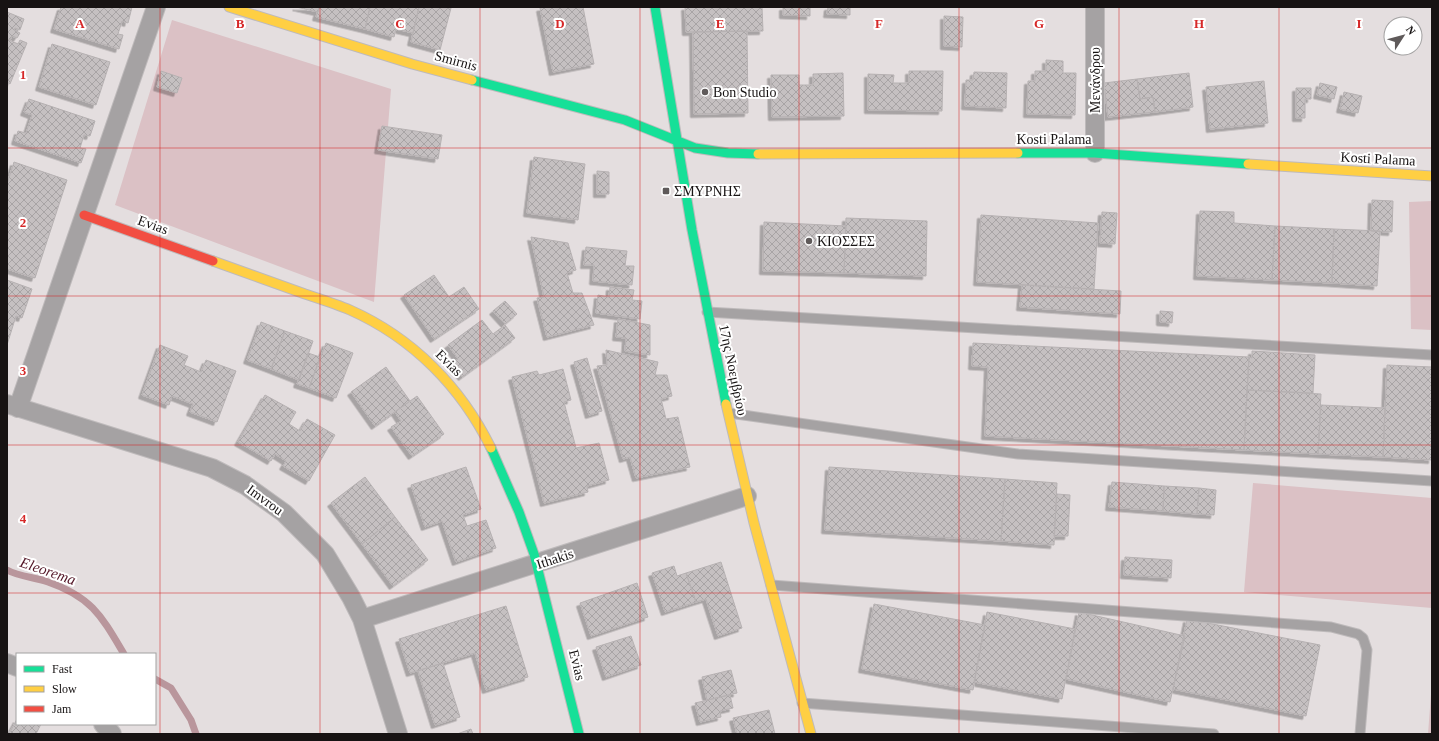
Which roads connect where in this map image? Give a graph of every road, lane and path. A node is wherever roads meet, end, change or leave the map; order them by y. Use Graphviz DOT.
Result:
graph roads {
  1 [pos="156,7"];
  2 [pos="230,7"];
  3 [pos="655,7"];
  4 [pos="1095,7"];
  5 [pos="676,142"];
  6 [pos="1095,153"];
  7 [pos="1432,176"];
  8 [pos="84,215"];
  9 [pos="707,312"];
  10 [pos="1432,355"];
  11 [pos="13,406"];
  12 [pos="728,413"];
  13 [pos="1432,481"];
  14 [pos="747,496"];
  15 [pos="538,564"];
  16 [pos="771,584"];
  17 [pos="362,619"];
  18 [pos="802,703"];
  19 [pos="105,725"];
  20 [pos="112,734"];
  21 [pos="398,734"];
  22 [pos="579,734"];
  23 [pos="810,734"];
  24 [pos="1214,734"];
  25 [pos="1360,734"];
  1 -- 8 [label="street"];
  2 -- 5 [label="street, Smirnis"];
  3 -- 5 [label="street, 17ης Νοεμβρίου"];
  4 -- 6 [label="street, Μενάνδρου"];
  5 -- 6 [label="street, Kosti Palama"];
  5 -- 9 [label="street, 17ης Νοεμβρίου"];
  6 -- 7 [label="street, Kosti Palama"];
  8 -- 11 [label="street"];
  8 -- 15 [label="street, Evias"];
  9 -- 10 [label="lane"];
  9 -- 12 [label="street, 17ης Νοεμβρίου"];
  11 -- 17 [label="street, Imvrou"];
  12 -- 13 [label="lane"];
  12 -- 14 [label="street, 17ης Νοεμβρίου"];
  14 -- 15 [label="street, Ithakis"];
  14 -- 16 [label="street, 17ης Νοεμβρίου"];
  15 -- 17 [label="street, Ithakis"];
  15 -- 22 [label="street, Evias"];
  16 -- 18 [label="street, 17ης Νοεμβρίου"];
  16 -- 25 [label="lane"];
  17 -- 21 [label="street, Imvrou"];
  18 -- 23 [label="street, 17ης Νοεμβρίου"];
  18 -- 24 [label="lane"];
  19 -- 20 [label="street"];
}
